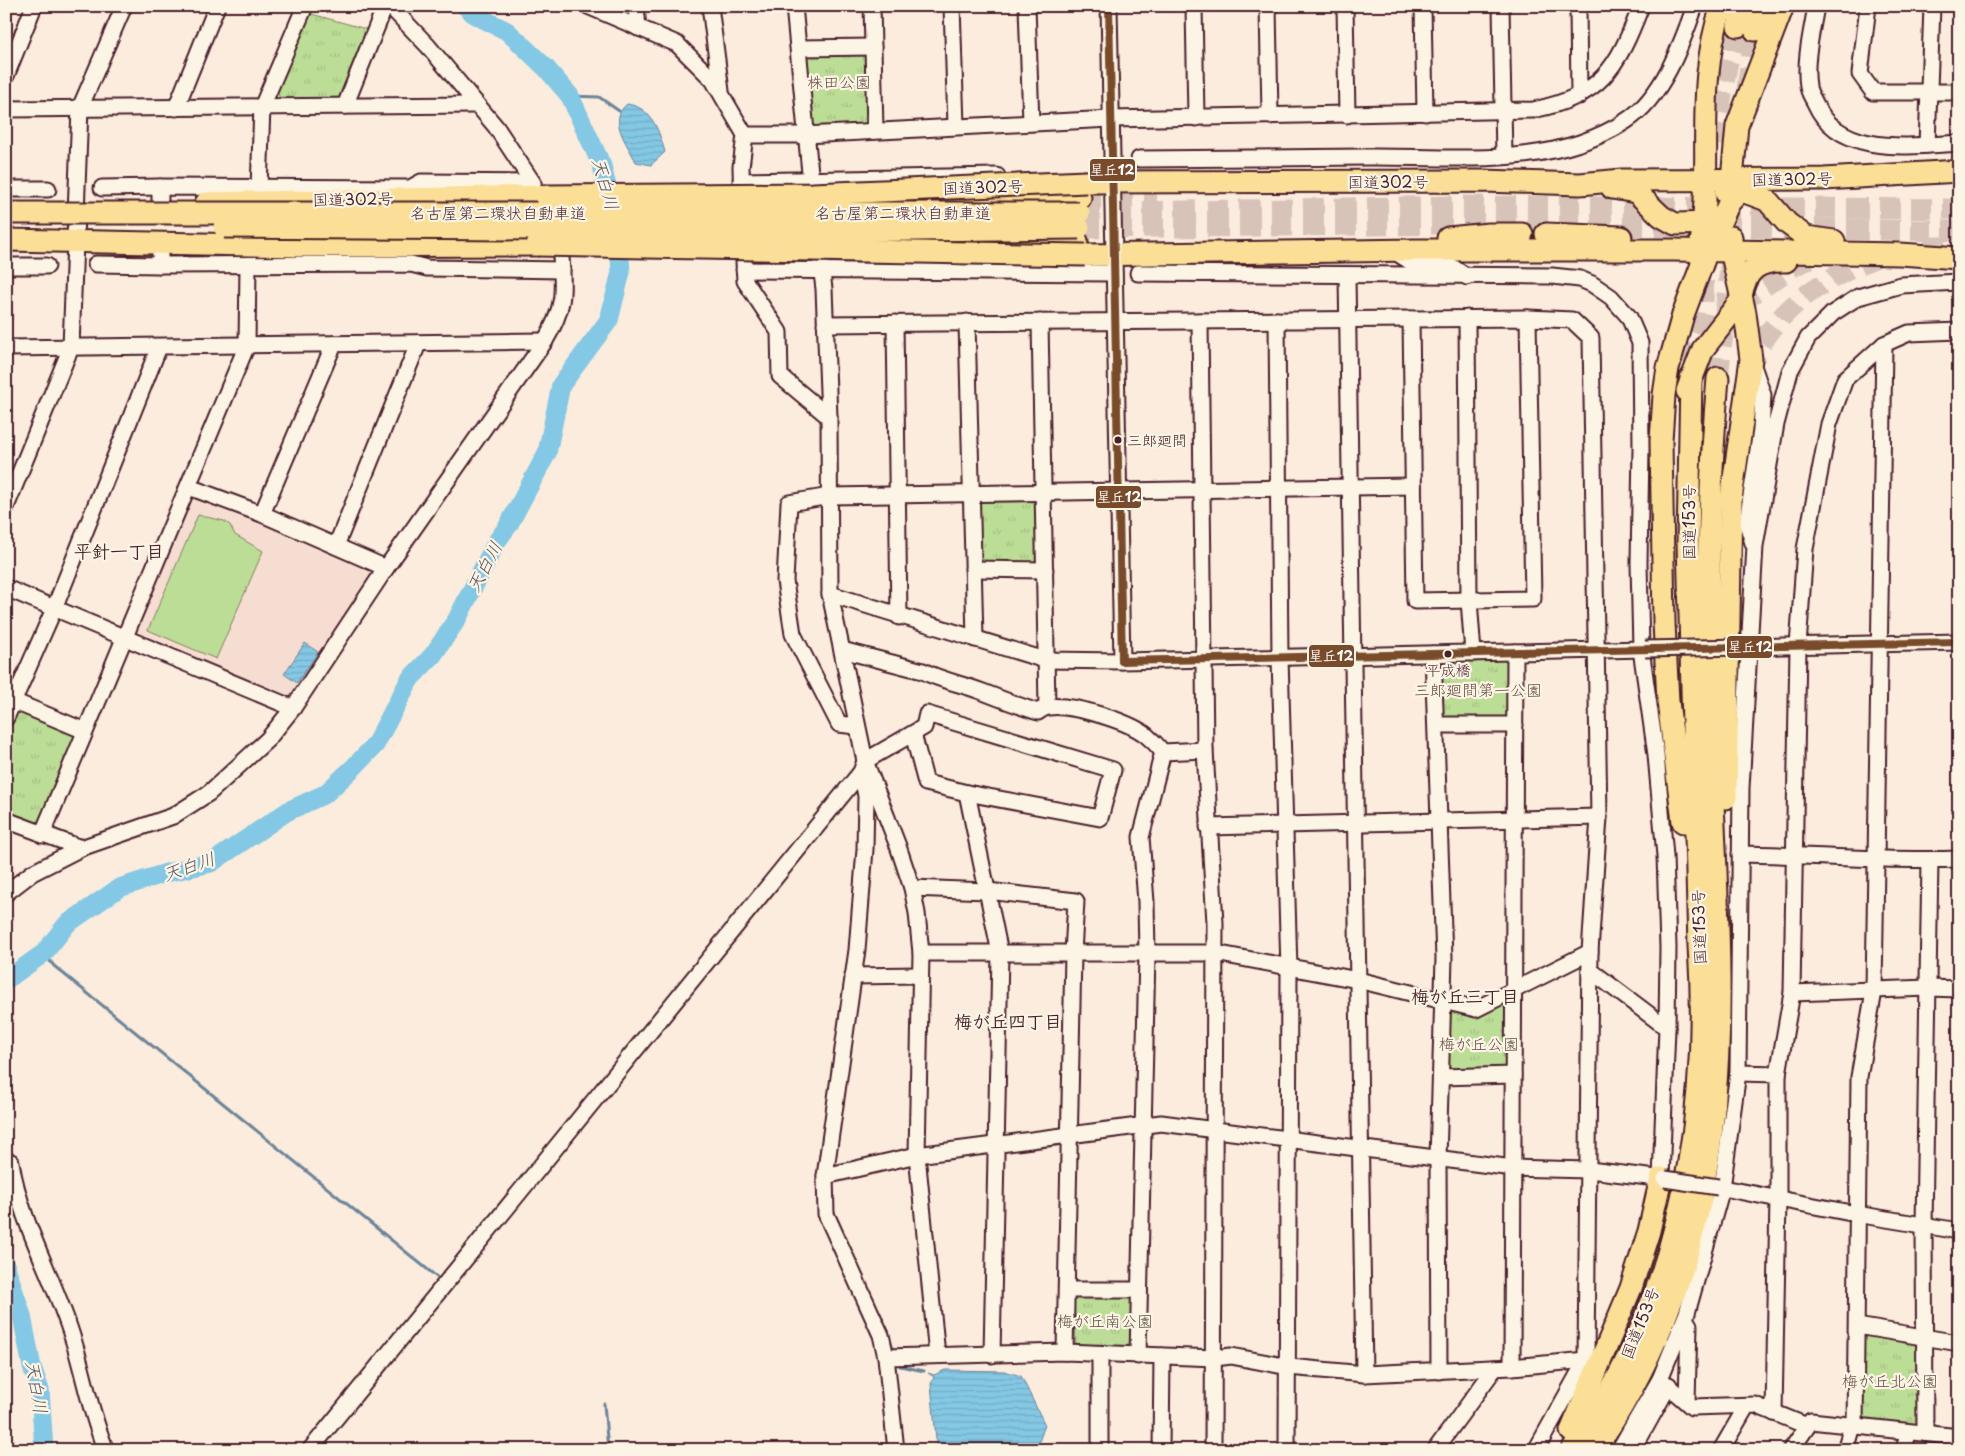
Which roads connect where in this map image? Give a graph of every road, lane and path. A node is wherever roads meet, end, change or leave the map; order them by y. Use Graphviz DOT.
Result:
graph roads {
  1 [pos="34,6"];
  2 [pos="124,6"];
  3 [pos="217,6"];
  4 [pos="304,6"];
  5 [pos="385,6"];
  6 [pos="390,6"];
  7 [pos="588,6"];
  8 [pos="636,6"];
  9 [pos="710,6"];
  10 [pos="794,6"];
  11 [pos="872,6"];
  12 [pos="952,6"];
  13 [pos="1027,6"];
  14 [pos="1109,6"];
  15 [pos="1194,6"];
  16 [pos="1268,6"];
  17 [pos="1345,6"];
  18 [pos="1423,6"];
  19 [pos="1502,6"];
  20 [pos="1578,6"];
  21 [pos="1641,6"];
  22 [pos="1695,6"];
  23 [pos="1722,6"];
  24 [pos="1761,6"];
  25 [pos="1783,6"];
  26 [pos="1816,6"];
  27 [pos="1868,6"];
  28 [pos="1932,6"];
  29 [pos="1745,20"];
  30 [pos="638,28"];
  31 [pos="873,47"];
  32 [pos="799,48"];
  33 [pos="6,76"];
  34 [pos="721,91"];
  35 [pos="1959,92"];
  36 [pos="1930,94"];
  37 [pos="1579,96"];
  38 [pos="476,105"];
  39 [pos="344,106"];
  40 [pos="80,108"];
  41 [pos="176,108"];
  42 [pos="262,108"];
  43 [pos="6,109"];
  44 [pos="1504,112"];
  45 [pos="1425,113"];
  46 [pos="1347,114"];
  47 [pos="1270,116"];
  48 [pos="1196,118"];
  49 [pos="1111,119"];
  50 [pos="1031,123"];
  51 [pos="956,126"];
  52 [pos="875,130"];
  53 [pos="745,135"];
  54 [pos="805,135"];
  55 [pos="1959,143"];
  56 [pos="1927,145"];
  57 [pos="1504,156"];
  58 [pos="1139,159"];
  59 [pos="1959,171"];
  60 [pos="1112,178"];
  61 [pos="810,179"];
  62 [pos="1824,179"];
  63 [pos="1706,180"];
  64 [pos="741,181"];
  65 [pos="1449,182"];
  66 [pos="1580,184"];
  67 [pos="1959,185"];
  68 [pos="102,188"];
  69 [pos="259,188"];
  70 [pos="1738,188"];
  71 [pos="48,189"];
  72 [pos="539,189"];
  73 [pos="160,195"];
  74 [pos="1200,196"];
  75 [pos="7,202"];
  76 [pos="76,203"];
  77 [pos="1081,220"];
  78 [pos="1711,226"];
  79 [pos="9,240"];
  80 [pos="74,240"];
  81 [pos="1202,240"];
  82 [pos="160,242"];
  83 [pos="1693,249"];
  84 [pos="1392,250"];
  85 [pos="1731,250"];
  86 [pos="1900,254"];
  87 [pos="1954,259"];
  88 [pos="96,264"];
  89 [pos="1114,264"];
  90 [pos="160,265"];
  91 [pos="248,265"];
  92 [pos="6,266"];
  93 [pos="47,266"];
  94 [pos="744,270"];
  95 [pos="822,270"];
  96 [pos="1138,273"];
  97 [pos="1347,276"];
  98 [pos="1467,277"];
  99 [pos="1959,282"];
  100 [pos="1740,300"];
  101 [pos="1467,318"];
  102 [pos="1528,318"];
  103 [pos="1411,319"];
  104 [pos="1277,320"];
  105 [pos="1348,320"];
  106 [pos="1115,321"];
  107 [pos="1200,321"];
  108 [pos="967,322"];
  109 [pos="1040,322"];
  110 [pos="895,323"];
  111 [pos="825,324"];
  112 [pos="1959,331"];
  113 [pos="545,342"];
  114 [pos="247,344"];
  115 [pos="334,344"];
  116 [pos="418,344"];
  117 [pos="1884,344"];
  118 [pos="71,347"];
  119 [pos="159,347"];
  120 [pos="6,348"];
  121 [pos="1751,359"];
  122 [pos="1691,378"];
  123 [pos="1718,378"];
  124 [pos="1737,390"];
  125 [pos="1664,395"];
  126 [pos="829,417"];
  127 [pos="1413,486"];
  128 [pos="189,487"];
  129 [pos="1350,487"];
  130 [pos="1278,488"];
  131 [pos="1201,490"];
  132 [pos="1119,491"];
  133 [pos="1044,492"];
  134 [pos="972,494"];
  135 [pos="899,495"];
  136 [pos="830,496"];
  137 [pos="1640,506"];
  138 [pos="6,507"];
  139 [pos="262,514"];
  140 [pos="336,546"];
  141 [pos="1755,546"];
  142 [pos="386,568"];
  143 [pos="973,569"];
  144 [pos="1045,570"];
  145 [pos="6,588"];
  146 [pos="830,594"];
  147 [pos="1469,600"];
  148 [pos="54,608"];
  149 [pos="899,617"];
  150 [pos="125,638"];
  151 [pos="975,639"];
  152 [pos="1959,642"];
  153 [pos="1879,644"];
  154 [pos="1798,646"];
  155 [pos="1746,647"];
  156 [pos="1643,649"];
  157 [pos="842,650"];
  158 [pos="1598,650"];
  159 [pos="1516,652"];
  160 [pos="1434,654"];
  161 [pos="1473,654"];
  162 [pos="1353,656"];
  163 [pos="1280,658"];
  164 [pos="1203,659"];
  165 [pos="1046,660"];
  166 [pos="1122,660"];
  167 [pos="13,702"];
  168 [pos="1047,707"];
  169 [pos="293,708"];
  170 [pos="6,718"];
  171 [pos="1515,725"];
  172 [pos="856,726"];
  173 [pos="1436,726"];
  174 [pos="85,731"];
  175 [pos="913,734"];
  176 [pos="1204,750"];
  177 [pos="1163,752"];
  178 [pos="1711,755"];
  179 [pos="863,767"];
  180 [pos="967,793"];
  181 [pos="1682,815"];
  182 [pos="1599,817"];
  183 [pos="1515,819"];
  184 [pos="6,820"];
  185 [pos="1439,821"];
  186 [pos="1356,823"];
  187 [pos="1284,825"];
  188 [pos="1208,827"];
  189 [pos="42,834"];
  190 [pos="81,848"];
  191 [pos="1740,854"];
  192 [pos="1795,855"];
  193 [pos="1959,859"];
  194 [pos="1876,860"];
  195 [pos="1930,860"];
  196 [pos="912,888"];
  197 [pos="987,892"];
  198 [pos="6,893"];
  199 [pos="1708,944"];
  200 [pos="1590,952"];
  201 [pos="921,953"];
  202 [pos="1000,953"];
  203 [pos="1073,953"];
  204 [pos="1146,954"];
  205 [pos="1215,954"];
  206 [pos="1289,968"];
  207 [pos="1590,970"];
  208 [pos="920,975"];
  209 [pos="853,976"];
  210 [pos="1358,980"];
  211 [pos="1928,988"];
  212 [pos="1514,989"];
  213 [pos="1959,989"];
  214 [pos="1874,991"];
  215 [pos="1792,993"];
  216 [pos="1444,1001"];
  217 [pos="1667,1028"];
  218 [pos="1738,1073"];
  219 [pos="1778,1074"];
  220 [pos="1513,1075"];
  221 [pos="1441,1077"];
  222 [pos="1143,1124"];
  223 [pos="1214,1130"];
  224 [pos="1070,1135"];
  225 [pos="1290,1140"];
  226 [pos="997,1145"];
  227 [pos="1360,1149"];
  228 [pos="917,1155"];
  229 [pos="1438,1159"];
  230 [pos="12,1162"];
  231 [pos="1513,1168"];
  232 [pos="1588,1170"];
  233 [pos="825,1176"];
  234 [pos="1663,1178"];
  235 [pos="1720,1187"];
  236 [pos="1778,1198"];
  237 [pos="1856,1214"];
  238 [pos="1924,1226"];
  239 [pos="1959,1231"];
  240 [pos="1067,1290"];
  241 [pos="1139,1290"];
  242 [pos="1685,1319"];
  243 [pos="1857,1326"];
  244 [pos="1924,1337"];
  245 [pos="1959,1343"];
  246 [pos="1065,1352"];
  247 [pos="992,1354"];
  248 [pos="1100,1354"];
  249 [pos="937,1355"];
  250 [pos="1138,1356"];
  251 [pos="1162,1356"];
  252 [pos="886,1358"];
  253 [pos="1215,1358"];
  254 [pos="1586,1360"];
  255 [pos="1289,1367"];
  256 [pos="1512,1367"];
  257 [pos="1495,1368"];
  258 [pos="1439,1371"];
  259 [pos="1364,1374"];
  260 [pos="1664,1382"];
  261 [pos="1687,1401"];
  262 [pos="1746,1407"];
  263 [pos="1774,1413"];
  264 [pos="1807,1426"];
  265 [pos="1853,1426"];
  266 [pos="1908,1433"];
  267 [pos="1925,1433"];
  268 [pos="1959,1437"];
  269 [pos="106,1450"];
  270 [pos="310,1450"];
  271 [pos="896,1450"];
  272 [pos="1100,1450"];
  273 [pos="1161,1450"];
  274 [pos="1214,1450"];
  275 [pos="1287,1450"];
  276 [pos="1435,1450"];
  277 [pos="1536,1450"];
  278 [pos="1564,1450"];
  279 [pos="1572,1450"];
  280 [pos="1594,1450"];
  281 [pos="1619,1450"];
  282 [pos="1633,1450"];
  283 [pos="1721,1450"];
  284 [pos="1791,1450"];
  285 [pos="1845,1450"];
  286 [pos="1904,1450"];
  1 -- 33 [label="street"];
  2 -- 40 [label="street"];
  3 -- 41 [label="street"];
  4 -- 42 [label="street"];
  5 -- 39 [label="street"];
  6 -- 38 [label="street"];
  7 -- 30 [label="street"];
  8 -- 30 [label="street"];
  9 -- 34 [label="street"];
  10 -- 32 [label="street"];
  11 -- 31 [label="street"];
  12 -- 51 [label="street"];
  13 -- 50 [label="street"];
  14 -- 49 [label="street"];
  15 -- 48 [label="street"];
  16 -- 47 [label="street"];
  17 -- 46 [label="street"];
  18 -- 45 [label="street"];
  19 -- 44 [label="street"];
  20 -- 37 [label="street"];
  21 -- 37 [label="street"];
  22 -- 57 [label="street"];
  23 -- 63 [label="highway"];
  24 -- 29 [label="highway"];
  25 -- 70 [label="highway"];
  26 -- 56 [label="street"];
  27 -- 36 [label="street"];
  28 -- 36 [label="street"];
  30 -- 34 [label="street"];
  31 -- 32 [label="street"];
  31 -- 52 [label="street"];
  32 -- 54 [label="street"];
  34 -- 53 [label="street"];
  35 -- 36 [label="street"];
  36 -- 56 [label="street"];
  37 -- 44 [label="street"];
  38 -- 39 [label="street"];
  38 -- 72 [label="street"];
  39 -- 42 [label="street"];
  40 -- 41 [label="street"];
  40 -- 43 [label="street"];
  40 -- 76 [label="street"];
  41 -- 42 [label="street"];
  42 -- 69 [label="street"];
  44 -- 45 [label="street"];
  44 -- 57 [label="street"];
  45 -- 46 [label="street"];
  46 -- 47 [label="street"];
  47 -- 48 [label="street"];
  48 -- 49 [label="street"];
  49 -- 50 [label="street"];
  49 -- 60 [label="street"];
  50 -- 51 [label="street"];
  51 -- 52 [label="street"];
  52 -- 54 [label="street"];
  53 -- 54 [label="street"];
  53 -- 64 [label="street"];
  54 -- 61 [label="street"];
  55 -- 56 [label="street"];
  57 -- 58 [label="street"];
  59 -- 62 [label="highway, 国道302号"];
  60 -- 61 [label="street"];
  60 -- 65 [label="highway, 国道302号"];
  60 -- 77 [label="highway, 国道302号"];
  60 -- 89 [label="street"];
  61 -- 64 [label="street"];
  61 -- 95 [label="street"];
  62 -- 67 [label="highway"];
  62 -- 70 [label="highway, 国道302号"];
  63 -- 66 [label="highway, 国道302号"];
  63 -- 70 [label="highway, 国道302号"];
  63 -- 78 [label="highway"];
  64 -- 94 [label="street"];
  65 -- 66 [label="highway, 国道302号"];
  65 -- 74 [label="highway"];
  66 -- 78 [label="highway"];
  68 -- 73 [label="street"];
  69 -- 72 [label="street"];
  69 -- 73 [label="street"];
  70 -- 78 [label="highway"];
  70 -- 85 [label="highway"];
  70 -- 87 [label="highway"];
  71 -- 75 [label="street"];
  72 -- 73 [label="highway, 国道302号"];
  72 -- 77 [label="highway, 国道302号, bridge"];
  73 -- 76 [label="highway, 国道302号"];
  75 -- 76 [label="highway, 国道302号"];
  75 -- 77 [label="highway, 名古屋第二環状自動車道, bridge"];
  76 -- 80 [label="street"];
  77 -- 79 [label="highway, 名古屋第二環状自動車道, bridge"];
  77 -- 82 [label="highway, 国道302号, bridge"];
  77 -- 89 [label="highway, 国道302号"];
  78 -- 83 [label="highway"];
  78 -- 85 [label="highway"];
  79 -- 80 [label="highway, 国道302号"];
  80 -- 82 [label="highway, 国道302号"];
  80 -- 118 [label="street"];
  81 -- 83 [label="highway"];
  82 -- 90 [label="street"];
  83 -- 84 [label="highway, 国道302号"];
  83 -- 85 [label="highway, 国道302号"];
  83 -- 125 [label="highway"];
  84 -- 89 [label="highway, 国道302号"];
  84 -- 98 [label="street"];
  85 -- 86 [label="highway, 国道302号"];
  85 -- 100 [label="highway"];
  86 -- 87 [label="highway, 国道302号"];
  86 -- 100 [label="highway"];
  88 -- 90 [label="street"];
  89 -- 95 [label="street"];
  89 -- 106 [label="street"];
  90 -- 91 [label="street"];
  91 -- 113 [label="street"];
  91 -- 114 [label="street"];
  92 -- 93 [label="street"];
  94 -- 95 [label="street"];
  94 -- 126 [label="street"];
  95 -- 111 [label="street"];
  96 -- 97 [label="street"];
  97 -- 98 [label="street"];
  97 -- 105 [label="street"];
  98 -- 137 [label="street"];
  99 -- 141 [label="street"];
  100 -- 121 [label="highway"];
  100 -- 181 [label="highway"];
  101 -- 102 [label="street"];
  101 -- 103 [label="street"];
  101 -- 147 [label="street"];
  102 -- 147 [label="street"];
  102 -- 158 [label="street"];
  103 -- 105 [label="street"];
  103 -- 127 [label="street"];
  104 -- 105 [label="street"];
  104 -- 107 [label="street"];
  104 -- 130 [label="street"];
  105 -- 129 [label="street"];
  106 -- 107 [label="street"];
  106 -- 109 [label="street"];
  106 -- 132 [label="street"];
  107 -- 131 [label="street"];
  108 -- 109 [label="street"];
  108 -- 110 [label="street"];
  108 -- 134 [label="street"];
  109 -- 133 [label="street"];
  110 -- 111 [label="street"];
  110 -- 135 [label="street"];
  111 -- 126 [label="street"];
  112 -- 117 [label="street"];
  113 -- 116 [label="street"];
  113 -- 142 [label="street"];
  114 -- 115 [label="street"];
  114 -- 119 [label="street"];
  114 -- 128 [label="street"];
  115 -- 116 [label="street"];
  115 -- 139 [label="street"];
  116 -- 140 [label="street"];
  117 -- 153 [label="street"];
  117 -- 154 [label="street"];
  118 -- 119 [label="street"];
  118 -- 120 [label="street"];
  118 -- 138 [label="street"];
  119 -- 148 [label="street"];
  121 -- 141 [label="street"];
  121 -- 199 [label="highway"];
  122 -- 199 [label="highway, 国道153号"];
  123 -- 178 [label="highway, 国道153号"];
  124 -- 178 [label="highway"];
  125 -- 137 [label="street"];
  125 -- 181 [label="highway"];
  126 -- 136 [label="street"];
  127 -- 129 [label="street"];
  127 -- 147 [label="street"];
  128 -- 139 [label="street"];
  128 -- 150 [label="street"];
  129 -- 130 [label="street"];
  129 -- 162 [label="street"];
  130 -- 131 [label="street"];
  130 -- 163 [label="street"];
  131 -- 132 [label="street"];
  131 -- 164 [label="street"];
  132 -- 133 [label="street"];
  132 -- 166 [label="street"];
  133 -- 134 [label="street"];
  133 -- 144 [label="street"];
  134 -- 135 [label="street"];
  134 -- 143 [label="street"];
  135 -- 136 [label="street"];
  135 -- 149 [label="street"];
  136 -- 146 [label="street"];
  136 -- 172 [label="street"];
  137 -- 156 [label="street"];
  139 -- 140 [label="street"];
  140 -- 142 [label="street"];
  141 -- 155 [label="street"];
  142 -- 169 [label="street"];
  143 -- 144 [label="street"];
  143 -- 151 [label="street"];
  144 -- 165 [label="street"];
  145 -- 148 [label="street"];
  146 -- 149 [label="street"];
  146 -- 157 [label="street"];
  147 -- 161 [label="street"];
  148 -- 150 [label="street"];
  148 -- 167 [label="street"];
  149 -- 151 [label="street"];
  150 -- 169 [label="street"];
  150 -- 174 [label="street"];
  151 -- 165 [label="street"];
  152 -- 153 [label="street"];
  153 -- 154 [label="street"];
  153 -- 194 [label="street"];
  154 -- 155 [label="street"];
  154 -- 192 [label="street"];
  155 -- 156 [label="street, bridge"];
  155 -- 191 [label="street"];
  156 -- 158 [label="street"];
  156 -- 217 [label="street"];
  157 -- 168 [label="street"];
  157 -- 172 [label="street"];
  158 -- 159 [label="street"];
  158 -- 182 [label="street"];
  159 -- 161 [label="street"];
  159 -- 171 [label="street"];
  160 -- 161 [label="street"];
  160 -- 162 [label="street"];
  160 -- 173 [label="street"];
  162 -- 163 [label="street"];
  162 -- 186 [label="street"];
  163 -- 164 [label="street"];
  163 -- 187 [label="street"];
  164 -- 166 [label="street"];
  164 -- 176 [label="street"];
  165 -- 166 [label="street"];
  165 -- 168 [label="street"];
  167 -- 170 [label="street"];
  167 -- 174 [label="street"];
  168 -- 177 [label="street"];
  169 -- 190 [label="street"];
  171 -- 173 [label="street"];
  171 -- 183 [label="street"];
  172 -- 179 [label="street"];
  173 -- 185 [label="street"];
  174 -- 189 [label="street"];
  175 -- 179 [label="street"];
  175 -- 180 [label="street"];
  175 -- 180 [label="street"];
  176 -- 177 [label="street"];
  176 -- 188 [label="street"];
  177 -- 204 [label="street"];
  178 -- 199 [label="highway, 国道153号"];
  179 -- 196 [label="street"];
  179 -- 209 [label="street"];
  179 -- 270 [label="street"];
  180 -- 197 [label="street"];
  181 -- 199 [label="highway"];
  182 -- 183 [label="street"];
  182 -- 200 [label="street"];
  183 -- 185 [label="street"];
  183 -- 212 [label="street"];
  184 -- 189 [label="street"];
  185 -- 186 [label="street"];
  185 -- 216 [label="street"];
  186 -- 187 [label="street"];
  186 -- 210 [label="street"];
  187 -- 188 [label="street"];
  187 -- 206 [label="street"];
  188 -- 205 [label="street"];
  189 -- 190 [label="street"];
  190 -- 198 [label="street"];
  191 -- 192 [label="street"];
  191 -- 218 [label="street"];
  192 -- 194 [label="street"];
  192 -- 215 [label="street"];
  193 -- 195 [label="street"];
  194 -- 195 [label="street"];
  194 -- 214 [label="street"];
  195 -- 211 [label="street"];
  196 -- 197 [label="street"];
  196 -- 201 [label="street"];
  197 -- 202 [label="street"];
  197 -- 203 [label="street"];
  199 -- 279 [label="highway, 国道153号"];
  199 -- 280 [label="highway, 国道153号"];
  200 -- 207 [label="street"];
  200 -- 212 [label="street"];
  201 -- 202 [label="street"];
  201 -- 208 [label="street"];
  202 -- 203 [label="street"];
  202 -- 226 [label="street"];
  203 -- 204 [label="street"];
  203 -- 224 [label="street"];
  204 -- 205 [label="street"];
  204 -- 222 [label="street"];
  205 -- 206 [label="street"];
  205 -- 223 [label="street"];
  206 -- 210 [label="street"];
  206 -- 225 [label="street"];
  207 -- 217 [label="street"];
  207 -- 232 [label="street"];
  208 -- 209 [label="street"];
  208 -- 228 [label="street"];
  209 -- 233 [label="street"];
  210 -- 216 [label="street"];
  210 -- 227 [label="street"];
  211 -- 213 [label="street"];
  211 -- 214 [label="street"];
  211 -- 238 [label="street"];
  212 -- 216 [label="street"];
  212 -- 220 [label="street"];
  214 -- 215 [label="street"];
  214 -- 237 [label="street"];
  215 -- 219 [label="street"];
  216 -- 221 [label="street"];
  217 -- 234 [label="street"];
  218 -- 219 [label="street"];
  218 -- 235 [label="street"];
  219 -- 236 [label="street"];
  220 -- 221 [label="street"];
  220 -- 231 [label="street"];
  221 -- 229 [label="street"];
  222 -- 223 [label="street"];
  222 -- 224 [label="street"];
  222 -- 241 [label="street"];
  223 -- 225 [label="street"];
  223 -- 253 [label="street"];
  224 -- 226 [label="street"];
  224 -- 240 [label="street"];
  225 -- 227 [label="street"];
  225 -- 255 [label="street"];
  226 -- 228 [label="street"];
  226 -- 247 [label="street"];
  227 -- 229 [label="street"];
  227 -- 259 [label="street"];
  228 -- 233 [label="street"];
  228 -- 249 [label="street"];
  229 -- 231 [label="street"];
  229 -- 258 [label="street"];
  230 -- 269 [label="street"];
  231 -- 232 [label="street"];
  231 -- 256 [label="street"];
  232 -- 234 [label="street"];
  232 -- 254 [label="street"];
  233 -- 252 [label="street"];
  234 -- 235 [label="street, bridge"];
  234 -- 278 [label="highway"];
  235 -- 236 [label="street"];
  235 -- 242 [label="street"];
  236 -- 237 [label="street"];
  236 -- 263 [label="street"];
  237 -- 238 [label="street"];
  237 -- 243 [label="street"];
  238 -- 239 [label="street"];
  238 -- 244 [label="street"];
  240 -- 241 [label="street"];
  240 -- 246 [label="street"];
  241 -- 250 [label="street"];
  242 -- 260 [label="street"];
  242 -- 261 [label="street"];
  243 -- 244 [label="street"];
  243 -- 265 [label="street"];
  244 -- 245 [label="street"];
  244 -- 267 [label="street"];
  246 -- 247 [label="street"];
  246 -- 248 [label="street"];
  247 -- 249 [label="street"];
  248 -- 250 [label="street"];
  248 -- 272 [label="street"];
  249 -- 252 [label="street"];
  250 -- 251 [label="street"];
  251 -- 253 [label="street"];
  251 -- 273 [label="street"];
  252 -- 271 [label="street"];
  253 -- 255 [label="street"];
  253 -- 274 [label="street"];
  254 -- 256 [label="street"];
  254 -- 277 [label="street"];
  255 -- 259 [label="street"];
  255 -- 275 [label="street"];
  256 -- 257 [label="street"];
  257 -- 258 [label="street"];
  257 -- 276 [label="street"];
  258 -- 259 [label="street"];
  260 -- 261 [label="street"];
  260 -- 281 [label="street"];
  260 -- 282 [label="street"];
  261 -- 262 [label="street"];
  262 -- 263 [label="street"];
  262 -- 283 [label="street"];
  263 -- 264 [label="street"];
  264 -- 265 [label="street"];
  264 -- 284 [label="street"];
  265 -- 266 [label="street"];
  265 -- 285 [label="street"];
  266 -- 267 [label="street"];
  266 -- 286 [label="street"];
  267 -- 268 [label="street"];
}
